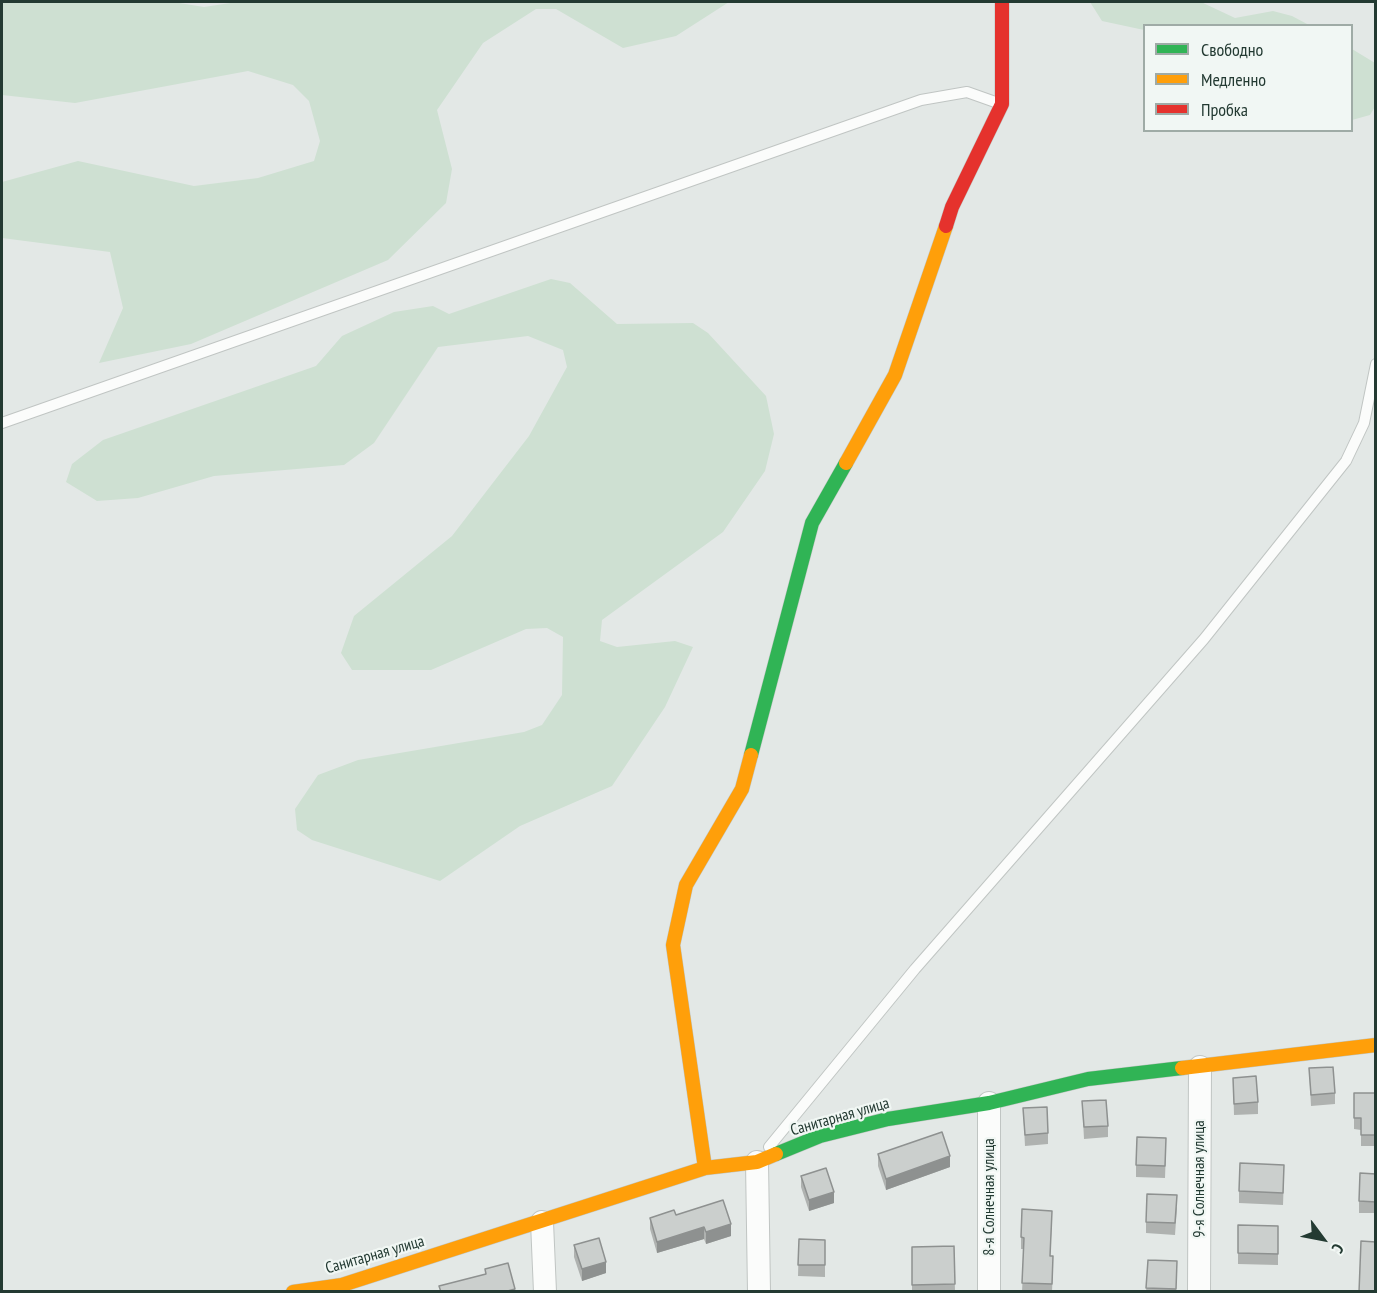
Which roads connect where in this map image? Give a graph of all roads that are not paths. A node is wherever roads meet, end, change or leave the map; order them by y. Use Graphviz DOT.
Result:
graph roads {
  1 [pos="1002,2"];
  2 [pos="1002,104"];
  3 [pos="1376,364"];
  4 [pos="2,423"];
  5 [pos="1376,1045"];
  6 [pos="1200,1067"];
  7 [pos="989,1102"];
  8 [pos="757,1162"];
  9 [pos="705,1168"];
  10 [pos="542,1222"];
  11 [pos="342,1288"];
  12 [pos="293,1292"];
  13 [pos="545,1292"];
  14 [pos="759,1292"];
  15 [pos="989,1292"];
  16 [pos="1199,1292"];
  1 -- 2 [label="street"];
  2 -- 4 [label="lane"];
  2 -- 9 [label="street"];
  3 -- 8 [label="lane"];
  5 -- 6 [label="street, Санитарная улица"];
  6 -- 7 [label="street, Санитарная улица"];
  6 -- 16 [label="street, 9-я Солнечная улица"];
  7 -- 8 [label="street, Санитарная улица"];
  7 -- 15 [label="street, 8-я Солнечная улица"];
  8 -- 9 [label="street, Санитарная улица"];
  8 -- 14 [label="street"];
  9 -- 10 [label="street, Санитарная улица"];
  10 -- 11 [label="street, Санитарная улица"];
  10 -- 13 [label="street"];
  11 -- 12 [label="street, Санитарная улица"];
}
